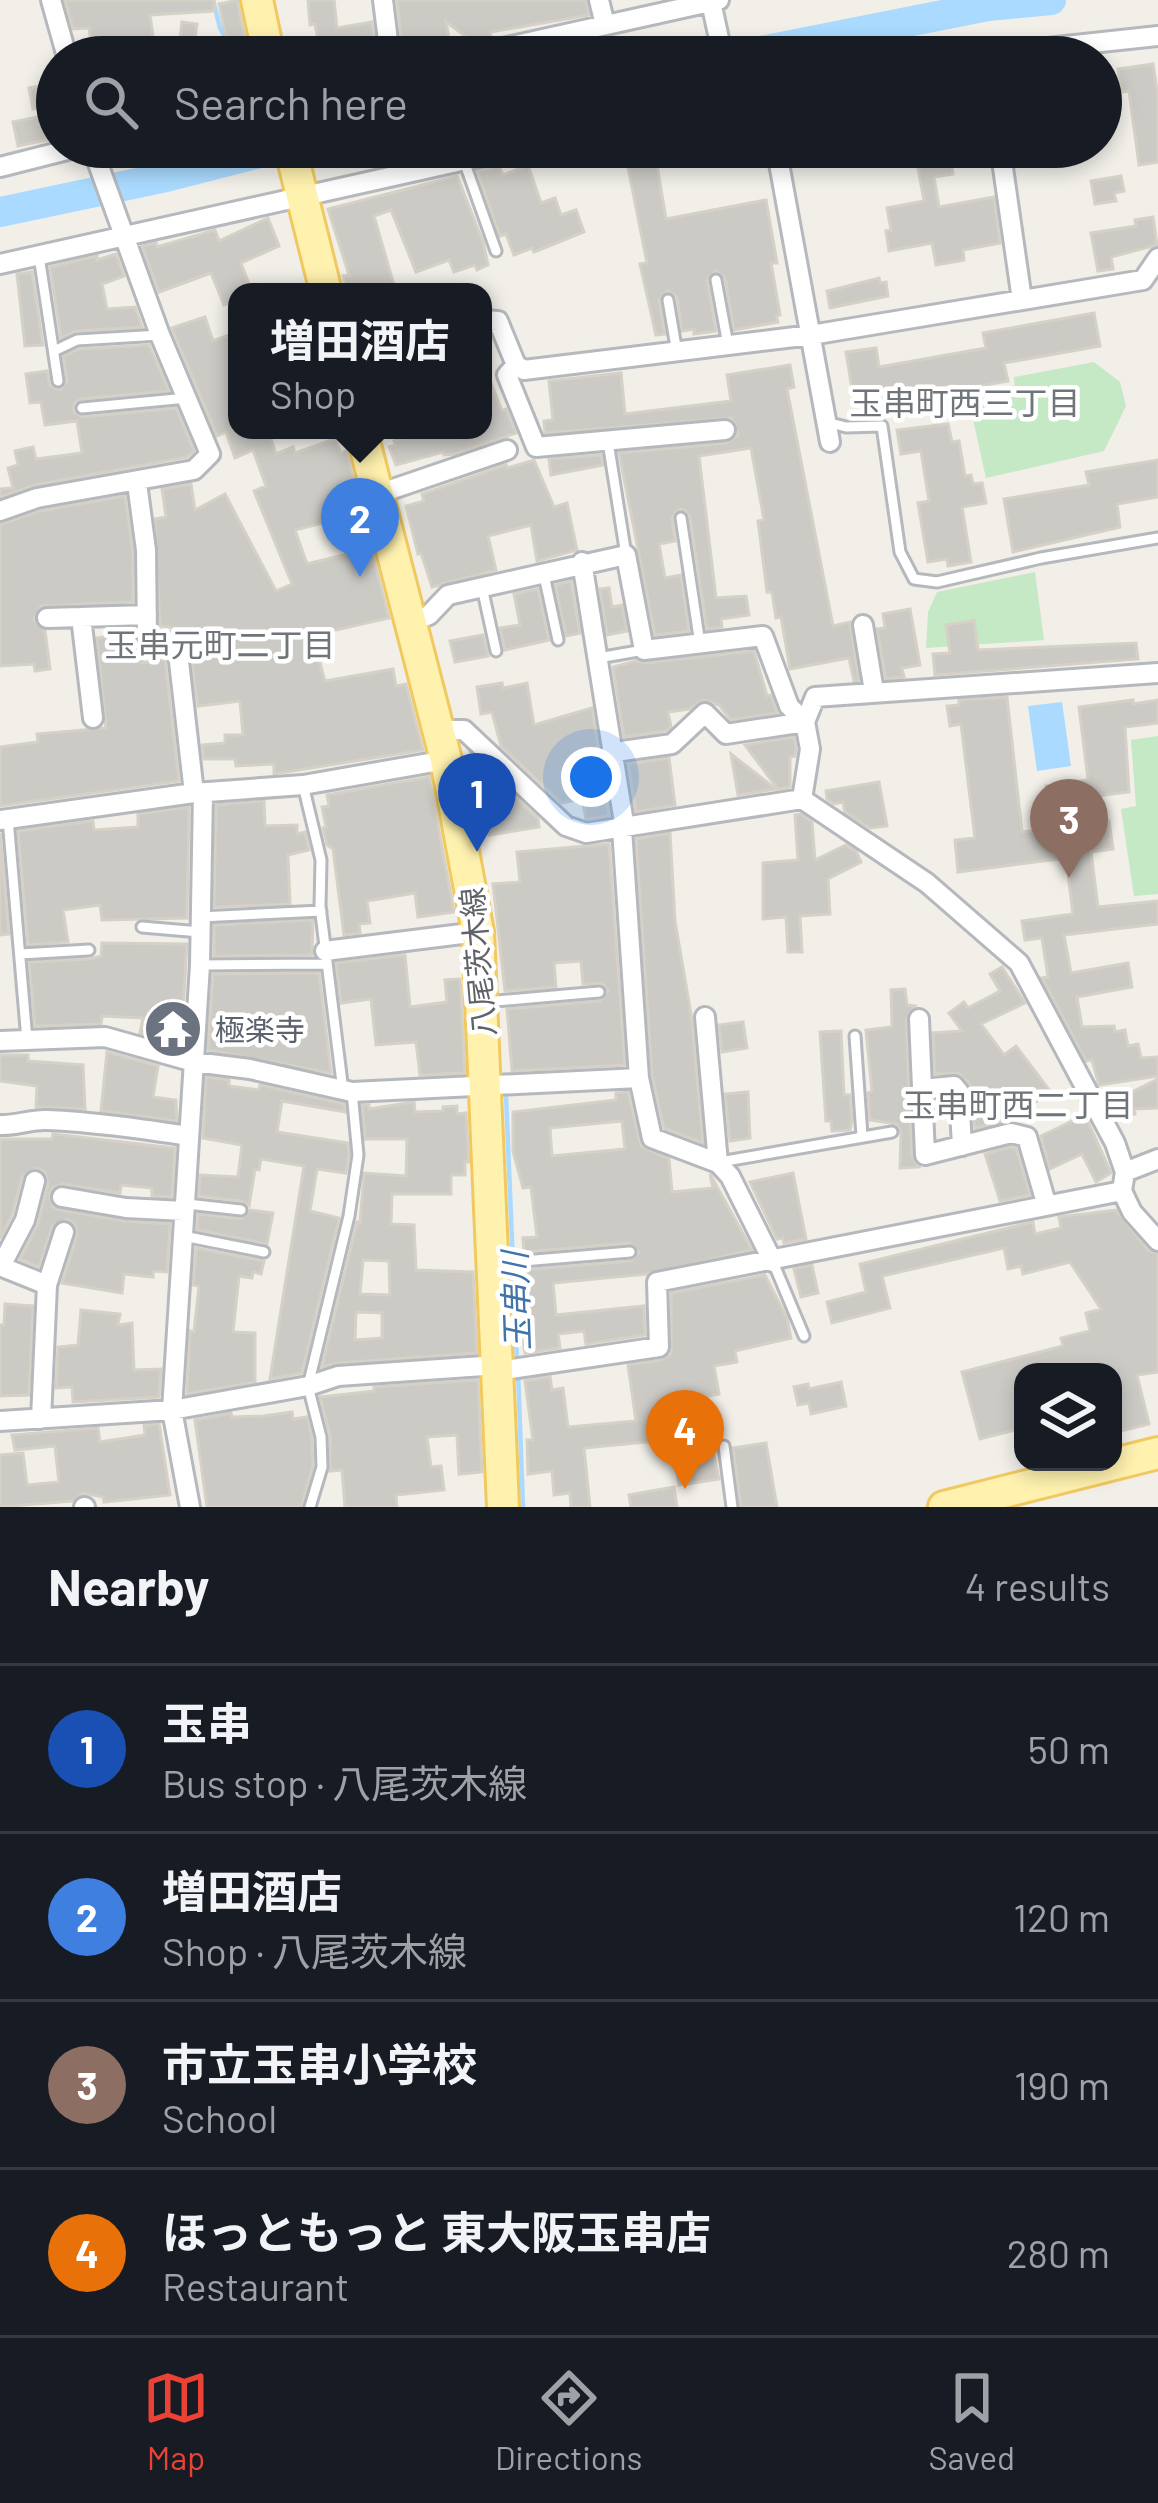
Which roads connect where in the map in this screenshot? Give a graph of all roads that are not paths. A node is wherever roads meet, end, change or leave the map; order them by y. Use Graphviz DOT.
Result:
graph roads {
  1 [pos="51,0"];
  2 [pos="257,0"];
  3 [pos="382,0"];
  4 [pos="599,0"];
  5 [pos="715,1"];
  6 [pos="605,26"];
  7 [pos="61,36"];
  8 [pos="265,36"];
  9 [pos="387,36"];
  10 [pos="559,36"];
  11 [pos="720,36"];
  12 [pos="1158,36"];
  13 [pos="1122,40"];
  14 [pos="36,157"];
  15 [pos="0,166"];
  16 [pos="99,168"];
  17 [pos="295,168"];
  18 [pos="428,168"];
  19 [pos="466,168"];
  20 [pos="780,168"];
  21 [pos="1003,168"];
  22 [pos="301,193"];
  23 [pos="123,236"];
  24 [pos="496,251"];
  25 [pos="39,255"];
  26 [pos="1158,258"];
  27 [pos="0,264"];
  28 [pos="716,280"];
  29 [pos="324,283"];
  30 [pos="668,300"];
  31 [pos="1022,300"];
  32 [pos="492,321"];
  33 [pos="811,334"];
  34 [pos="160,335"];
  35 [pos="728,346"];
  36 [pos="54,351"];
  37 [pos="677,353"];
  38 [pos="516,365"];
  39 [pos="58,381"];
  40 [pos="187,398"];
  41 [pos="82,408"];
  42 [pos="725,430"];
  43 [pos="828,432"];
  44 [pos="363,439"];
  45 [pos="608,441"];
  46 [pos="507,450"];
  47 [pos="137,483"];
  48 [pos="378,494"];
  49 [pos="0,511"];
  50 [pos="682,518"];
  51 [pos="1158,538"];
  52 [pos="626,555"];
  53 [pos="582,562"];
  54 [pos="543,572"];
  55 [pos="482,587"];
  56 [pos="147,615"];
  57 [pos="81,617"];
  58 [pos="46,618"];
  59 [pos="411,622"];
  60 [pos="863,625"];
  61 [pos="558,640"];
  62 [pos="700,644"];
  63 [pos="644,650"];
  64 [pos="496,651"];
  65 [pos="598,658"];
  66 [pos="1158,673"];
  67 [pos="874,691"];
  68 [pos="93,718"];
  69 [pos="805,722"];
  70 [pos="442,745"];
  71 [pos="615,752"];
  72 [pos="303,785"];
  73 [pos="198,792"];
  74 [pos="802,799"];
  75 [pos="4,819"];
  76 [pos="623,829"];
  77 [pos="320,911"];
  78 [pos="200,924"];
  79 [pos="142,927"];
  80 [pos="478,932"];
  81 [pos="88,950"];
  82 [pos="20,954"];
  83 [pos="325,957"];
  84 [pos="200,965"];
  85 [pos="599,992"];
  86 [pos="482,1002"];
  87 [pos="705,1017"];
  88 [pos="920,1019"];
  89 [pos="855,1036"];
  90 [pos="27,1040"];
  91 [pos="0,1041"];
  92 [pos="194,1062"];
  93 [pos="639,1078"];
  94 [pos="487,1088"];
  95 [pos="922,1089"];
  96 [pos="348,1092"];
  97 [pos="0,1125"];
  98 [pos="892,1132"];
  99 [pos="189,1136"];
  100 [pos="862,1136"];
  101 [pos="962,1146"];
  102 [pos="1158,1159"];
  103 [pos="718,1163"];
  104 [pos="35,1181"];
  105 [pos="1124,1181"];
  106 [pos="62,1198"];
  107 [pos="1046,1203"];
  108 [pos="184,1207"];
  109 [pos="241,1210"];
  110 [pos="64,1232"];
  111 [pos="183,1236"];
  112 [pos="1158,1241"];
  113 [pos="264,1252"];
  114 [pos="630,1252"];
  115 [pos="772,1262"];
  116 [pos="507,1263"];
  117 [pos="1,1266"];
  118 [pos="47,1285"];
  119 [pos="804,1336"];
  120 [pos="498,1368"];
  121 [pos="308,1386"];
  122 [pos="172,1410"];
  123 [pos="41,1419"];
  124 [pos="0,1421"];
  125 [pos="724,1446"];
  126 [pos="1158,1453"];
  127 [pos="190,1507"];
  128 [pos="310,1507"];
  129 [pos="503,1507"];
  130 [pos="732,1507"];
  131 [pos="944,1507"];
  1 -- 7 [label="street"];
  2 -- 8 [label="main road"];
  3 -- 9 [label="street"];
  4 -- 6 [label="street"];
  5 -- 6 [label="street"];
  5 -- 11 [label="street"];
  6 -- 10 [label="street"];
  12 -- 13 [label="street"];
  14 -- 15 [label="street"];
  16 -- 23 [label="street"];
  17 -- 22 [label="main road"];
  18 -- 22 [label="street"];
  19 -- 24 [label="lane"];
  20 -- 33 [label="street"];
  21 -- 31 [label="street"];
  22 -- 23 [label="street"];
  22 -- 29 [label="main road"];
  23 -- 25 [label="street"];
  23 -- 34 [label="street"];
  25 -- 27 [label="street"];
  25 -- 36 [label="lane"];
  26 -- 31 [label="street"];
  28 -- 35 [label="lane"];
  30 -- 37 [label="lane"];
  31 -- 33 [label="street"];
  32 -- 38 [label="street"];
  33 -- 35 [label="street"];
  33 -- 43 [label="street"];
  34 -- 36 [label="lane"];
  34 -- 40 [label="street"];
  35 -- 37 [label="street"];
  36 -- 39 [label="lane"];
  37 -- 38 [label="street"];
  38 -- 45 [label="street"];
  40 -- 41 [label="lane"];
  40 -- 47 [label="street"];
  42 -- 45 [label="street"];
  43 -- 51 [label="lane"];
  44 -- 48 [label="main road, 八尾茨木線"];
  45 -- 52 [label="lane"];
  46 -- 48 [label="street"];
  47 -- 49 [label="street"];
  47 -- 56 [label="street"];
  48 -- 59 [label="main road, 八尾茨木線"];
  50 -- 62 [label="lane"];
  52 -- 53 [label="street"];
  52 -- 63 [label="street"];
  53 -- 54 [label="street"];
  53 -- 65 [label="street"];
  54 -- 55 [label="street"];
  54 -- 61 [label="lane"];
  55 -- 59 [label="street"];
  55 -- 64 [label="lane"];
  56 -- 57 [label="street"];
  56 -- 73 [label="street"];
  57 -- 58 [label="street"];
  57 -- 68 [label="street"];
  59 -- 70 [label="main road, 八尾茨木線"];
  60 -- 67 [label="street"];
  62 -- 63 [label="street"];
  62 -- 69 [label="street"];
  63 -- 65 [label="lane"];
  65 -- 71 [label="street"];
  66 -- 67 [label="street"];
  67 -- 69 [label="street"];
  69 -- 71 [label="street"];
  69 -- 74 [label="street"];
  70 -- 72 [label="street"];
  70 -- 76 [label="street"];
  70 -- 80 [label="main road, 八尾茨木線"];
  71 -- 76 [label="street"];
  72 -- 73 [label="street"];
  72 -- 77 [label="lane"];
  73 -- 75 [label="street"];
  73 -- 78 [label="street"];
  74 -- 76 [label="street"];
  74 -- 105 [label="street"];
  75 -- 82 [label="lane"];
  76 -- 93 [label="street"];
  77 -- 78 [label="lane"];
  77 -- 83 [label="lane"];
  78 -- 79 [label="lane"];
  78 -- 84 [label="street"];
  80 -- 83 [label="street"];
  80 -- 86 [label="main road, 八尾茨木線"];
  81 -- 82 [label="lane"];
  82 -- 90 [label="lane"];
  83 -- 84 [label="lane"];
  83 -- 96 [label="lane"];
  84 -- 92 [label="street"];
  85 -- 86 [label="lane"];
  86 -- 94 [label="main road, 八尾茨木線"];
  87 -- 103 [label="street"];
  88 -- 95 [label="street"];
  89 -- 100 [label="lane"];
  90 -- 91 [label="street"];
  90 -- 92 [label="street"];
  92 -- 96 [label="street"];
  92 -- 99 [label="street"];
  93 -- 94 [label="street"];
  93 -- 103 [label="street"];
  94 -- 96 [label="street"];
  94 -- 116 [label="main road, 八尾茨木線"];
  95 -- 101 [label="street"];
  95 -- 101 [label="street"];
  96 -- 121 [label="lane"];
  97 -- 99 [label="street"];
  98 -- 100 [label="lane"];
  99 -- 108 [label="street"];
  100 -- 103 [label="lane"];
  101 -- 107 [label="street"];
  102 -- 105 [label="street"];
  103 -- 115 [label="street"];
  104 -- 117 [label="street"];
  105 -- 107 [label="street"];
  105 -- 112 [label="street"];
  106 -- 108 [label="street"];
  107 -- 115 [label="street"];
  108 -- 109 [label="lane"];
  108 -- 111 [label="street"];
  110 -- 118 [label="street"];
  111 -- 113 [label="lane"];
  111 -- 122 [label="street"];
  114 -- 116 [label="lane"];
  115 -- 119 [label="lane"];
  115 -- 120 [label="street"];
  116 -- 120 [label="main road, 八尾茨木線"];
  117 -- 118 [label="street"];
  118 -- 123 [label="street"];
  120 -- 121 [label="street"];
  120 -- 129 [label="main road, 八尾茨木線"];
  121 -- 122 [label="street"];
  121 -- 128 [label="lane"];
  122 -- 123 [label="street"];
  122 -- 127 [label="street"];
  123 -- 124 [label="street"];
  125 -- 130 [label="lane"];
  126 -- 131 [label="main road"];
}
